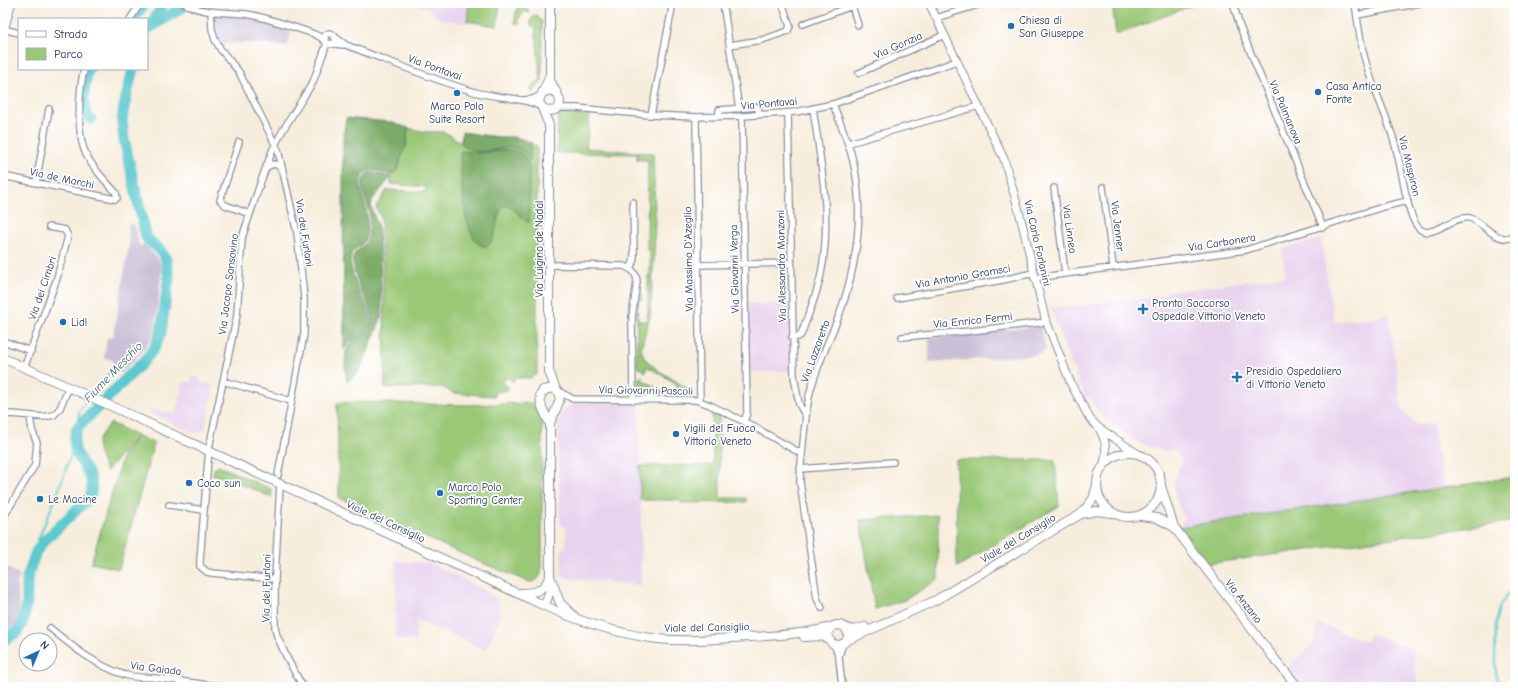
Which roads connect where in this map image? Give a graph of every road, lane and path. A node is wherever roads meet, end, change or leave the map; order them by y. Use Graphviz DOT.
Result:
graph roads {
  1 [pos="11,3"];
  2 [pos="141,3"];
  3 [pos="184,3"];
  4 [pos="550,3"];
  5 [pos="673,3"];
  6 [pos="723,3"];
  7 [pos="782,3"];
  8 [pos="860,3"];
  9 [pos="929,3"];
  10 [pos="984,3"];
  11 [pos="1233,3"];
  12 [pos="1355,3"];
  13 [pos="1420,3"];
  14 [pos="852,6"];
  15 [pos="211,11"];
  16 [pos="1357,15"];
  17 [pos="131,18"];
  18 [pos="936,18"];
  19 [pos="803,24"];
  20 [pos="858,25"];
  21 [pos="3,30"];
  22 [pos="18,33"];
  23 [pos="944,35"];
  24 [pos="335,37"];
  25 [pos="328,42"];
  26 [pos="346,45"];
  27 [pos="730,45"];
  28 [pos="957,61"];
  29 [pos="84,70"];
  30 [pos="859,73"];
  31 [pos="549,77"];
  32 [pos="542,93"];
  33 [pos="558,95"];
  34 [pos="520,100"];
  35 [pos="833,104"];
  36 [pos="980,106"];
  37 [pos="542,108"];
  38 [pos="576,108"];
  39 [pos="49,109"];
  40 [pos="556,109"];
  41 [pos="739,109"];
  42 [pos="813,109"];
  43 [pos="788,113"];
  44 [pos="651,115"];
  45 [pos="759,115"];
  46 [pos="719,116"];
  47 [pos="742,116"];
  48 [pos="696,117"];
  49 [pos="549,125"];
  50 [pos="239,142"];
  51 [pos="849,143"];
  52 [pos="275,144"];
  53 [pos="266,168"];
  54 [pos="284,172"];
  55 [pos="3,176"];
  56 [pos="36,183"];
  57 [pos="1103,187"];
  58 [pos="1054,188"];
  59 [pos="1408,201"];
  60 [pos="634,202"];
  61 [pos="250,214"];
  62 [pos="49,227"];
  63 [pos="1323,227"];
  64 [pos="1515,232"];
  65 [pos="790,263"];
  66 [pos="744,264"];
  67 [pos="550,265"];
  68 [pos="698,265"];
  69 [pos="1113,267"];
  70 [pos="630,268"];
  71 [pos="1065,273"];
  72 [pos="1034,275"];
  73 [pos="897,298"];
  74 [pos="1046,322"];
  75 [pos="902,337"];
  76 [pos="792,338"];
  77 [pos="3,341"];
  78 [pos="31,351"];
  79 [pos="3,358"];
  80 [pos="24,368"];
  81 [pos="550,372"];
  82 [pos="223,381"];
  83 [pos="69,387"];
  84 [pos="557,391"];
  85 [pos="540,395"];
  86 [pos="571,398"];
  87 [pos="633,400"];
  88 [pos="291,401"];
  89 [pos="700,401"];
  90 [pos="542,406"];
  91 [pos="558,406"];
  92 [pos="3,415"];
  93 [pos="30,416"];
  94 [pos="806,417"];
  95 [pos="744,421"];
  96 [pos="550,424"];
  97 [pos="1099,428"];
  98 [pos="209,451"];
  99 [pos="802,454"];
  100 [pos="1138,454"];
  101 [pos="893,462"];
  102 [pos="1103,467"];
  103 [pos="800,469"];
  104 [pos="278,474"];
  105 [pos="280,484"];
  106 [pos="1097,485"];
  107 [pos="1161,486"];
  108 [pos="169,505"];
  109 [pos="204,510"];
  110 [pos="1113,513"];
  111 [pos="1081,514"];
  112 [pos="1140,516"];
  113 [pos="3,518"];
  114 [pos="1174,528"];
  115 [pos="550,577"];
  116 [pos="275,579"];
  117 [pos="517,593"];
  118 [pos="545,606"];
  119 [pos="822,608"];
  120 [pos="904,615"];
  121 [pos="581,621"];
  122 [pos="834,626"];
  123 [pos="844,627"];
  124 [pos="50,628"];
  125 [pos="776,636"];
  126 [pos="832,642"];
  127 [pos="844,642"];
  128 [pos="839,658"];
  129 [pos="226,687"];
  130 [pos="303,687"];
  131 [pos="842,687"];
  132 [pos="1298,687"];
  1 -- 21 [label="main road"];
  2 -- 17 [label="street"];
  3 -- 15 [label="street, Via Pontavai"];
  4 -- 31 [label="main road"];
  5 -- 44 [label="street"];
  6 -- 27 [label="street"];
  7 -- 27 [label="street"];
  8 -- 14 [label="street"];
  9 -- 18 [label="street, Via Carlo Forlanini"];
  10 -- 18 [label="street"];
  11 -- 63 [label="street, Via Palmanova"];
  12 -- 16 [label="street, Via Maspiron"];
  13 -- 16 [label="street"];
  14 -- 19 [label="street"];
  14 -- 20 [label="street"];
  15 -- 25 [label="street, Via Pontavai"];
  15 -- 52 [label="street, Via dei Furlani"];
  16 -- 59 [label="street, Via Maspiron"];
  18 -- 23 [label="street, Via Carlo Forlanini"];
  21 -- 22 [label="street"];
  23 -- 28 [label="street, Via Carlo Forlanini"];
  23 -- 30 [label="street, Via Gorizia"];
  24 -- 25 [label="street"];
  24 -- 25 [label="street"];
  24 -- 26 [label="street, Via Pontavai"];
  25 -- 26 [label="street, Via Pontavai"];
  25 -- 52 [label="street, Via Jacopo Sansovino"];
  26 -- 34 [label="street, Via Pontavai"];
  27 -- 41 [label="street"];
  28 -- 35 [label="street, Via Pontavai"];
  28 -- 36 [label="street, Via Carlo Forlanini"];
  29 -- 56 [label="street, Via de Marchi"];
  31 -- 32 [label="main road"];
  31 -- 33 [label="main road"];
  32 -- 33 [label="main road"];
  32 -- 34 [label="street, Via Pontavai"];
  32 -- 37 [label="main road"];
  33 -- 38 [label="street, Via Pontavai"];
  33 -- 40 [label="main road"];
  34 -- 37 [label="street, Via Pontavai"];
  35 -- 42 [label="street, Via Pontavai"];
  35 -- 51 [label="street, Via Lazzaretto"];
  36 -- 51 [label="street"];
  36 -- 72 [label="street, Via Carlo Forlanini"];
  37 -- 40 [label="main road"];
  37 -- 49 [label="main road, Via Luigino de Nadal"];
  38 -- 40 [label="street, Via Pontavai"];
  38 -- 44 [label="street, Via Pontavai"];
  39 -- 56 [label="street"];
  40 -- 49 [label="main road, Via Luigino de Nadal"];
  41 -- 45 [label="street"];
  41 -- 46 [label="street"];
  42 -- 43 [label="street, Via Pontavai"];
  42 -- 76 [label="street"];
  43 -- 45 [label="street, Via Pontavai"];
  43 -- 65 [label="street, Via Alessandro Manzoni"];
  44 -- 48 [label="street, Via Pontavai"];
  45 -- 47 [label="street, Via Pontavai"];
  46 -- 47 [label="street, Via Pontavai"];
  46 -- 48 [label="street, Via Pontavai"];
  47 -- 66 [label="street, Via Giovanni Verga"];
  48 -- 68 [label="street, Via Massimo D'Azeglio"];
  49 -- 67 [label="main road, Via Luigino de Nadal"];
  50 -- 61 [label="street"];
  51 -- 94 [label="street, Via Lazzaretto"];
  52 -- 53 [label="street, Via Jacopo Sansovino"];
  52 -- 54 [label="street, Via dei Furlani"];
  53 -- 54 [label="street"];
  53 -- 61 [label="street, Via Jacopo Sansovino"];
  54 -- 88 [label="street, Via dei Furlani"];
  55 -- 56 [label="street, Via de Marchi"];
  57 -- 69 [label="street, Via Jenner"];
  58 -- 71 [label="street, Via Linneo"];
  59 -- 63 [label="street, Via Carbonera"];
  59 -- 64 [label="street, Via Maspiron"];
  60 -- 70 [label="street"];
  61 -- 82 [label="street, Via Jacopo Sansovino"];
  62 -- 78 [label="street, Via dei Cimbri"];
  63 -- 69 [label="street, Via Carbonera"];
  65 -- 66 [label="street"];
  65 -- 76 [label="street, Via Alessandro Manzoni"];
  66 -- 68 [label="street"];
  66 -- 95 [label="street, Via Giovanni Verga"];
  67 -- 70 [label="street"];
  67 -- 81 [label="main road, Via Luigino de Nadal"];
  68 -- 89 [label="street, Via Massimo D'Azeglio"];
  69 -- 71 [label="street, Via Carbonera"];
  70 -- 87 [label="street"];
  71 -- 72 [label="street, Via Carbonera"];
  72 -- 73 [label="street, Via Antonio Gramsci"];
  72 -- 74 [label="street, Via Carlo Forlanini"];
  74 -- 75 [label="street, Via Enrico Fermi"];
  74 -- 97 [label="street, Via Carlo Forlanini"];
  76 -- 94 [label="street, Via Alessandro Manzoni"];
  77 -- 78 [label="street"];
  78 -- 80 [label="street, Via dei Cimbri"];
  79 -- 80 [label="main road, Viale del Cansiglio"];
  80 -- 83 [label="main road, Viale del Cansiglio"];
  81 -- 84 [label="main road, Via Luigino de Nadal"];
  81 -- 85 [label="main road, Via Luigino de Nadal"];
  82 -- 88 [label="street"];
  82 -- 98 [label="street, Via Jacopo Sansovino"];
  83 -- 93 [label="street"];
  83 -- 98 [label="main road, Viale del Cansiglio"];
  84 -- 85 [label="main road"];
  84 -- 86 [label="street, Via Giovanni Pascoli"];
  84 -- 91 [label="main road, Via Luigino de Nadal"];
  85 -- 90 [label="main road, Via Luigino de Nadal"];
  86 -- 87 [label="street, Via Giovanni Pascoli"];
  86 -- 91 [label="street"];
  87 -- 89 [label="street, Via Giovanni Pascoli"];
  88 -- 104 [label="street, Via dei Furlani"];
  89 -- 95 [label="street, Via Giovanni Pascoli"];
  90 -- 91 [label="main road"];
  90 -- 96 [label="main road, Via Luigino de Nadal"];
  91 -- 96 [label="main road, Via Luigino de Nadal"];
  92 -- 93 [label="street"];
  93 -- 113 [label="street"];
  94 -- 99 [label="street, Via Lazzaretto"];
  95 -- 99 [label="street, Via Giovanni Pascoli"];
  96 -- 115 [label="main road, Via Luigino de Nadal"];
  97 -- 100 [label="street, Via Carlo Forlanini"];
  97 -- 102 [label="street, Via Carlo Forlanini"];
  98 -- 105 [label="main road, Viale del Cansiglio"];
  98 -- 109 [label="street, Via Jacopo Sansovino"];
  99 -- 103 [label="street, Via Lazzaretto"];
  100 -- 102 [label="main road"];
  100 -- 107 [label="main road"];
  101 -- 103 [label="street"];
  102 -- 106 [label="main road"];
  103 -- 119 [label="street, Via Lazzaretto"];
  105 -- 116 [label="street, Via dei Furlani"];
  105 -- 117 [label="main road, Viale del Cansiglio"];
  106 -- 110 [label="main road"];
  106 -- 111 [label="main road, Viale del Cansiglio"];
  107 -- 112 [label="main road"];
  107 -- 114 [label="main road, Via Anzano"];
  108 -- 109 [label="street"];
  109 -- 116 [label="street, Via Jacopo Sansovino"];
  110 -- 111 [label="main road, Viale del Cansiglio"];
  110 -- 112 [label="main road"];
  111 -- 120 [label="main road, Viale del Cansiglio"];
  112 -- 114 [label="main road, Via Anzano"];
  114 -- 132 [label="main road, Via Anzano"];
  115 -- 117 [label="main road"];
  115 -- 118 [label="main road, Via Luigino de Nadal"];
  115 -- 121 [label="main road, Via Luigino de Nadal"];
  116 -- 130 [label="street, Via dei Furlani"];
  117 -- 118 [label="main road, Viale del Cansiglio"];
  118 -- 121 [label="main road, Viale del Cansiglio"];
  120 -- 123 [label="main road, Viale del Cansiglio"];
  120 -- 127 [label="main road, Viale del Cansiglio"];
  121 -- 125 [label="main road, Viale del Cansiglio"];
  122 -- 123 [label="main road"];
  122 -- 125 [label="main road, Viale del Cansiglio"];
  122 -- 126 [label="main road"];
  123 -- 127 [label="main road"];
  124 -- 129 [label="street, Via Gaiada"];
  125 -- 126 [label="main road, Viale del Cansiglio"];
  126 -- 127 [label="main road"];
  126 -- 128 [label="street"];
  127 -- 128 [label="street"];
  128 -- 131 [label="street"];
}
